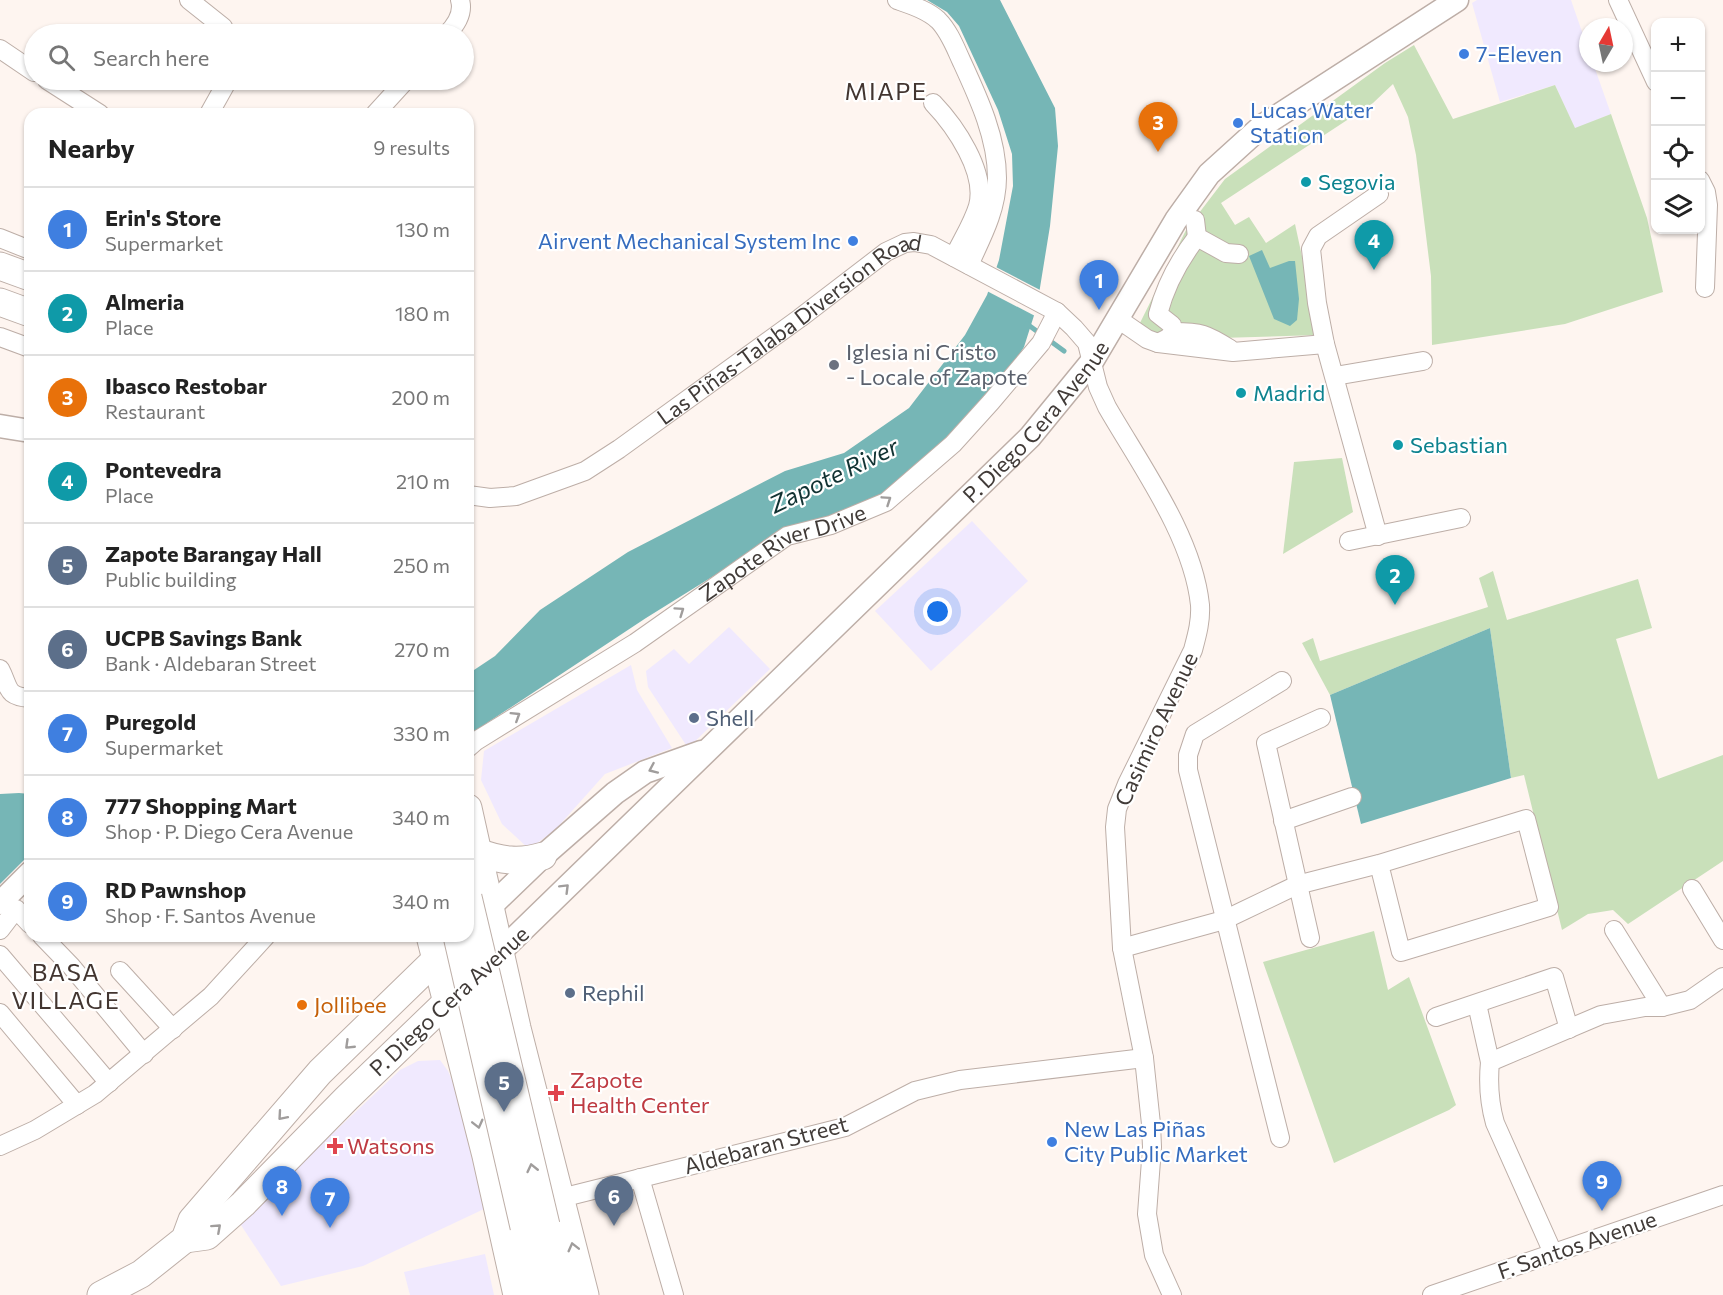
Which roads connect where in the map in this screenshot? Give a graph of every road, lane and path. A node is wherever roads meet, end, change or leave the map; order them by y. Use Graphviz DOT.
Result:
graph roads {
  1 [pos="189,0"];
  2 [pos="460,0"];
  3 [pos="897,0"];
  4 [pos="1457,0"];
  5 [pos="1618,0"];
  6 [pos="219,24"];
  7 [pos="456,24"];
  8 [pos="0,49"];
  9 [pos="24,65"];
  10 [pos="1651,72"];
  11 [pos="63,90"];
  12 [pos="222,90"];
  13 [pos="397,90"];
  14 [pos="933,103"];
  15 [pos="91,108"];
  16 [pos="212,108"];
  17 [pos="380,108"];
  18 [pos="1705,190"];
  19 [pos="1379,194"];
  20 [pos="1715,201"];
  21 [pos="0,238"];
  22 [pos="24,248"];
  23 [pos="1239,254"];
  24 [pos="962,261"];
  25 [pos="0,266"];
  26 [pos="24,275"];
  27 [pos="1705,288"];
  28 [pos="0,302"];
  29 [pos="24,311"];
  30 [pos="1051,314"];
  31 [pos="1158,314"];
  32 [pos="1126,319"];
  33 [pos="1173,332"];
  34 [pos="0,337"];
  35 [pos="1158,343"];
  36 [pos="1325,344"];
  37 [pos="24,346"];
  38 [pos="1233,352"];
  39 [pos="1093,360"];
  40 [pos="1424,361"];
  41 [pos="1335,376"];
  42 [pos="0,426"];
  43 [pos="24,429"];
  44 [pos="474,496"];
  45 [pos="1461,518"];
  46 [pos="1378,536"];
  47 [pos="1349,541"];
  48 [pos="0,669"];
  49 [pos="1282,681"];
  50 [pos="24,698"];
  51 [pos="1321,718"];
  52 [pos="474,743"];
  53 [pos="708,750"];
  54 [pos="1352,797"];
  55 [pos="1283,821"];
  56 [pos="474,846"];
  57 [pos="474,855"];
  58 [pos="543,856"];
  59 [pos="1379,864"];
  60 [pos="24,879"];
  61 [pos="1297,885"];
  62 [pos="1692,890"];
  63 [pos="479,902"];
  64 [pos="0,903"];
  65 [pos="24,918"];
  66 [pos="1224,920"];
  67 [pos="0,930"];
  68 [pos="1614,930"];
  69 [pos="1310,938"];
  70 [pos="1723,940"];
  71 [pos="48,942"];
  72 [pos="260,942"];
  73 [pos="460,942"];
  74 [pos="433,948"];
  75 [pos="1122,948"];
  76 [pos="501,951"];
  77 [pos="0,955"];
  78 [pos="120,971"];
  79 [pos="1723,977"];
  80 [pos="446,1000"];
  81 [pos="1477,1004"];
  82 [pos="1662,1007"];
  83 [pos="0,1013"];
  84 [pos="1436,1017"];
  85 [pos="517,1028"];
  86 [pos="173,1029"];
  87 [pos="1569,1029"];
  88 [pos="456,1036"];
  89 [pos="396,1050"];
  90 [pos="144,1054"];
  91 [pos="1144,1058"];
  92 [pos="1490,1062"];
  93 [pos="464,1068"];
  94 [pos="109,1083"];
  95 [pos="77,1105"];
  96 [pos="1280,1138"];
  97 [pos="0,1146"];
  98 [pos="640,1178"];
  99 [pos="1723,1195"];
  100 [pos="561,1198"];
  101 [pos="184,1239"];
  102 [pos="1553,1253"];
  103 [pos="101,1295"];
  104 [pos="517,1295"];
  105 [pos="540,1295"];
  106 [pos="562,1295"];
  107 [pos="585,1295"];
  108 [pos="674,1295"];
  109 [pos="1172,1295"];
  110 [pos="1432,1295"];
  1 -- 6 [label="street"];
  2 -- 7 [label="street"];
  3 -- 24 [label="street"];
  4 -- 32 [label="main road, P. Diego Cera Avenue"];
  5 -- 10 [label="street"];
  8 -- 9 [label="street"];
  11 -- 15 [label="street"];
  12 -- 16 [label="street"];
  13 -- 17 [label="street"];
  14 -- 24 [label="street"];
  18 -- 20 [label="street"];
  19 -- 36 [label="street"];
  20 -- 27 [label="street"];
  21 -- 22 [label="street"];
  23 -- 31 [label="street"];
  24 -- 30 [label="street, Las Piñas-Talaba Diversion Road"];
  24 -- 44 [label="street, Las Piñas-Talaba Diversion Road"];
  25 -- 26 [label="highway"];
  28 -- 29 [label="highway"];
  30 -- 39 [label="street, Las Piñas-Talaba Diversion Road"];
  52 -- 30 [label="street, Zapote River Drive, one-way"];
  31 -- 32 [label="street"];
  31 -- 33 [label="street"];
  32 -- 35 [label="street"];
  32 -- 39 [label="main road, P. Diego Cera Avenue"];
  33 -- 35 [label="street"];
  33 -- 38 [label="street"];
  34 -- 37 [label="street"];
  35 -- 38 [label="street"];
  36 -- 38 [label="street"];
  36 -- 41 [label="street"];
  39 -- 53 [label="main road, P. Diego Cera Avenue"];
  39 -- 75 [label="street, Casimiro Avenue"];
  40 -- 41 [label="street"];
  41 -- 46 [label="street"];
  42 -- 43 [label="main road"];
  45 -- 46 [label="street"];
  46 -- 47 [label="street"];
  48 -- 50 [label="street"];
  49 -- 66 [label="street"];
  51 -- 55 [label="street"];
  53 -- 58 [label="main road, P. Diego Cera Avenue, one-way"];
  76 -- 53 [label="main road, P. Diego Cera Avenue, one-way"];
  54 -- 55 [label="street"];
  55 -- 61 [label="street"];
  56 -- 58 [label="highway"];
  57 -- 63 [label="highway"];
  58 -- 63 [label="main road, P. Diego Cera Avenue"];
  59 -- 59 [label="street"];
  59 -- 61 [label="street"];
  60 -- 64 [label="main road"];
  61 -- 66 [label="street"];
  61 -- 69 [label="street"];
  62 -- 70 [label="street"];
  63 -- 76 [label="highway"];
  106 -- 63 [label="highway, one-way, bridge"];
  65 -- 67 [label="street"];
  66 -- 75 [label="street"];
  66 -- 96 [label="street"];
  68 -- 82 [label="street"];
  71 -- 90 [label="street"];
  72 -- 86 [label="street"];
  73 -- 105 [label="highway, bridge"];
  74 -- 80 [label="highway"];
  74 -- 101 [label="highway, P. Diego Cera Avenue, one-way"];
  75 -- 91 [label="street, Casimiro Avenue"];
  76 -- 80 [label="highway, P. Diego Cera Avenue"];
  76 -- 85 [label="highway"];
  77 -- 94 [label="street"];
  78 -- 86 [label="street"];
  79 -- 82 [label="street"];
  80 -- 88 [label="highway"];
  80 -- 89 [label="highway, P. Diego Cera Avenue"];
  81 -- 84 [label="street"];
  81 -- 87 [label="street"];
  81 -- 92 [label="street"];
  82 -- 87 [label="street"];
  83 -- 95 [label="street"];
  85 -- 88 [label="highway"];
  85 -- 100 [label="highway"];
  86 -- 90 [label="street"];
  87 -- 92 [label="street"];
  88 -- 93 [label="highway"];
  89 -- 93 [label="highway"];
  101 -- 89 [label="highway, P. Diego Cera Avenue, one-way"];
  90 -- 94 [label="street"];
  91 -- 98 [label="street, Aldebaran Street"];
  91 -- 109 [label="street, Casimiro Avenue"];
  92 -- 102 [label="street"];
  93 -- 104 [label="highway, one-way"];
  94 -- 95 [label="street"];
  95 -- 97 [label="street"];
  98 -- 100 [label="street, Aldebaran Street"];
  98 -- 108 [label="street"];
  99 -- 102 [label="street, F. Santos Avenue"];
  107 -- 100 [label="highway, one-way"];
  101 -- 103 [label="highway, P. Diego Cera Avenue"];
  102 -- 110 [label="street, F. Santos Avenue"];
}
